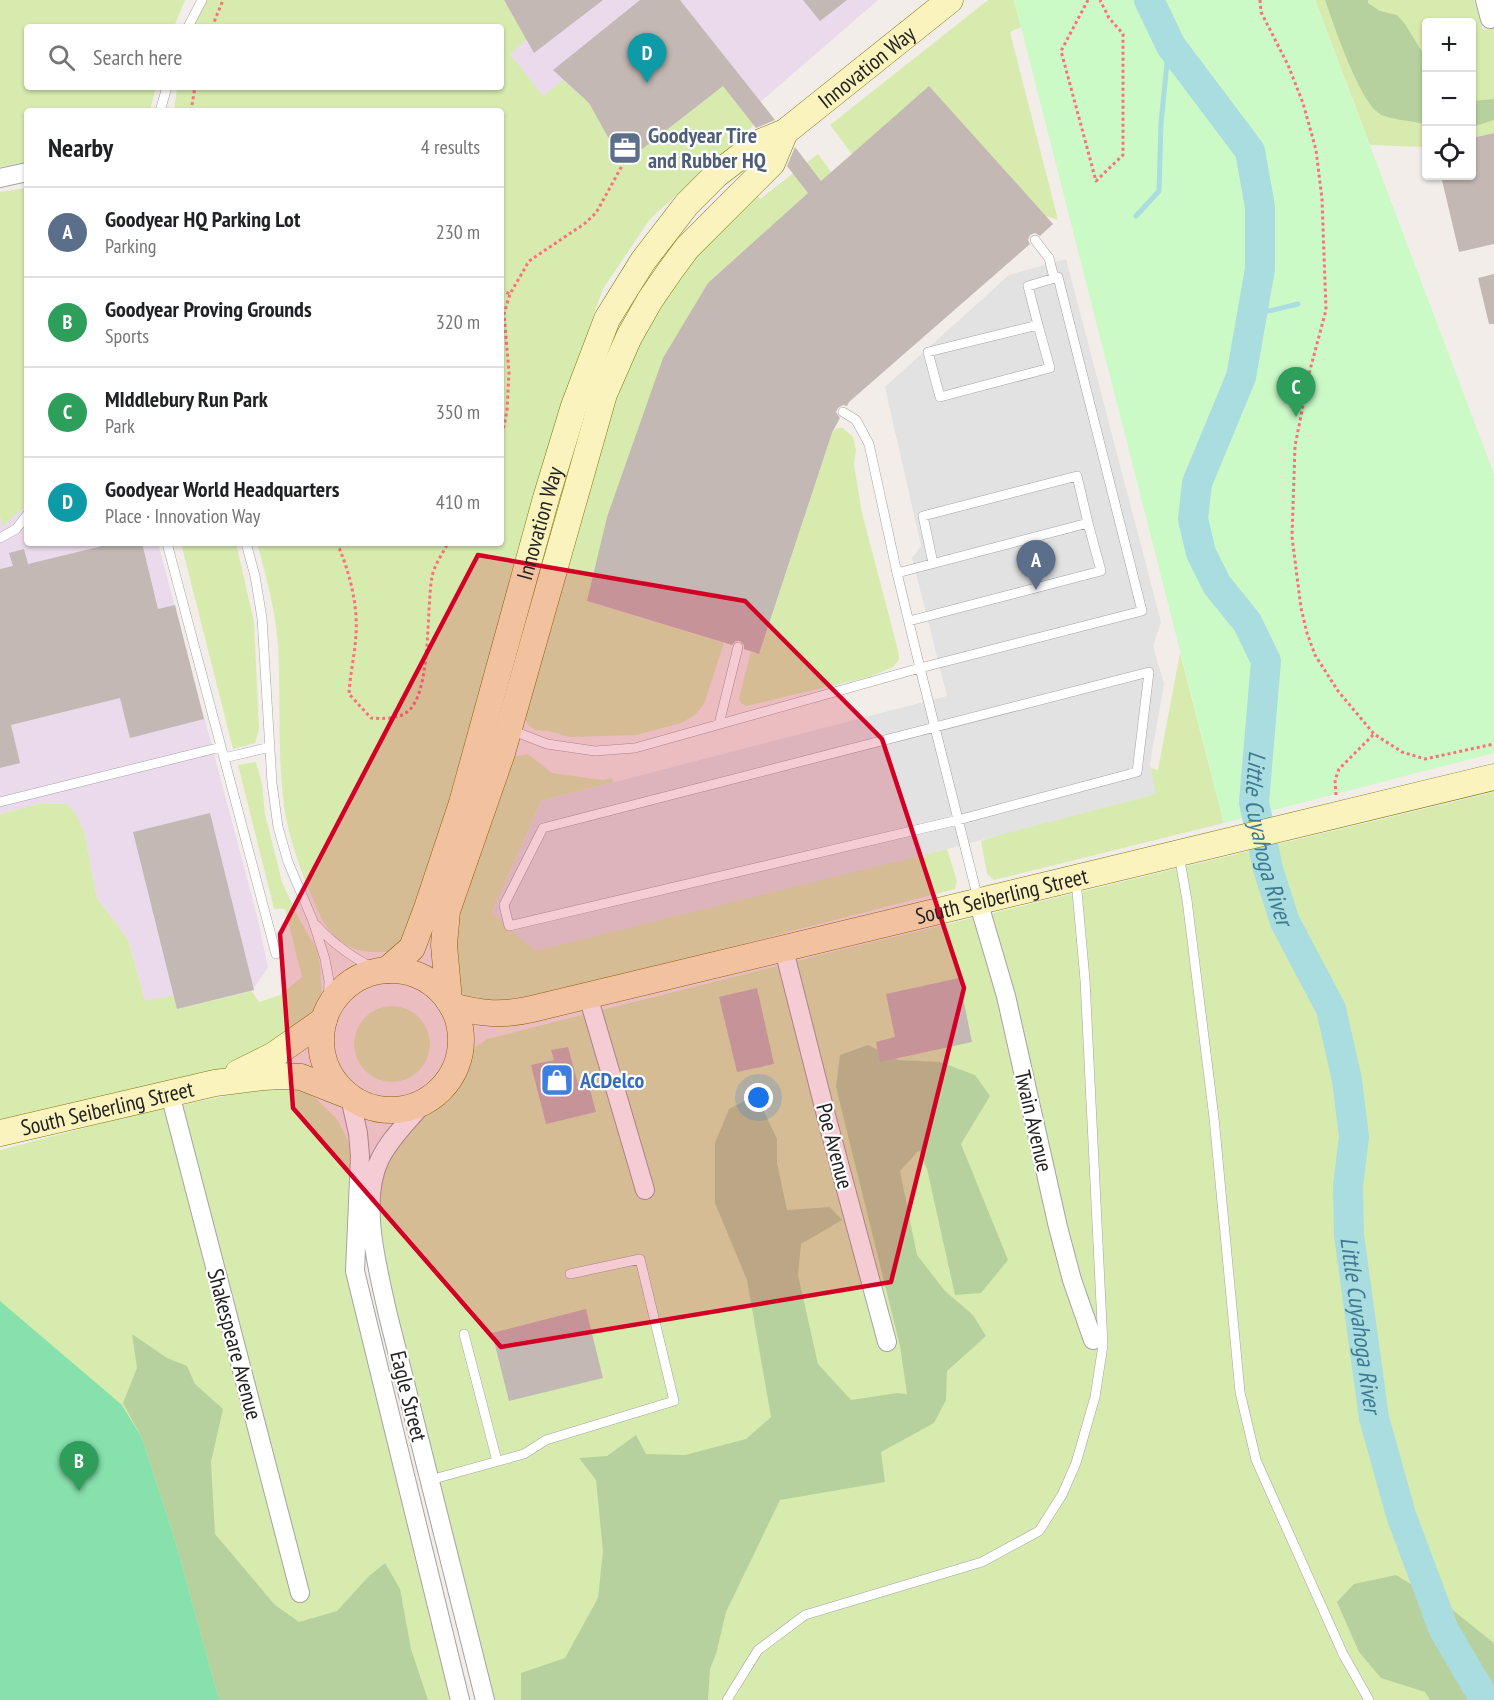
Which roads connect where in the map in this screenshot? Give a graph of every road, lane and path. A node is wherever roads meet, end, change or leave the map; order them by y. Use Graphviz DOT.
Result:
graph roads {
  1 [pos="201,0"];
  2 [pos="223,0"];
  3 [pos="951,0"];
  4 [pos="1088,0"];
  5 [pos="1100,0"];
  6 [pos="1260,0"];
  7 [pos="1485,0"];
  8 [pos="1490,19"];
  9 [pos="189,24"];
  10 [pos="213,24"];
  11 [pos="166,90"];
  12 [pos="194,90"];
  13 [pos="161,108"];
  14 [pos="192,108"];
  15 [pos="785,132"];
  16 [pos="623,164"];
  17 [pos="24,173"];
  18 [pos="0,178"];
  19 [pos="1035,240"];
  20 [pos="1054,278"];
  21 [pos="504,291"];
  22 [pos="510,294"];
  23 [pos="504,314"];
  24 [pos="504,314"];
  25 [pos="1038,325"];
  26 [pos="843,412"];
  27 [pos="504,426"];
  28 [pos="24,519"];
  29 [pos="1088,523"];
  30 [pos="0,538"];
  31 [pos="168,546"];
  32 [pos="247,546"];
  33 [pos="339,546"];
  34 [pos="446,546"];
  35 [pos="933,563"];
  36 [pos="897,573"];
  37 [pos="909,621"];
  38 [pos="738,647"];
  39 [pos="920,668"];
  40 [pos="718,724"];
  41 [pos="934,726"];
  42 [pos="508,730"];
  43 [pos="1374,734"];
  44 [pos="1494,744"];
  45 [pos="220,747"];
  46 [pos="270,747"];
  47 [pos="224,758"];
  48 [pos="1494,777"];
  49 [pos="0,802"];
  50 [pos="1338,814"];
  51 [pos="958,820"];
  52 [pos="1179,852"];
  53 [pos="1076,877"];
  54 [pos="978,901"];
  55 [pos="313,921"];
  56 [pos="784,950"];
  57 [pos="276,954"];
  58 [pos="383,971"];
  59 [pos="588,996"];
  60 [pos="450,1003"];
  61 [pos="326,1014"];
  62 [pos="508,1014"];
  63 [pos="461,1042"];
  64 [pos="215,1083"];
  65 [pos="170,1094"];
  66 [pos="348,1096"];
  67 [pos="423,1103"];
  68 [pos="0,1133"];
  69 [pos="645,1190"];
  70 [pos="570,1274"];
  71 [pos="464,1334"];
  72 [pos="1093,1340"];
  73 [pos="887,1342"];
  74 [pos="497,1461"];
  75 [pos="430,1480"];
  76 [pos="300,1593"];
  77 [pos="460,1700"];
  78 [pos="485,1700"];
  79 [pos="727,1700"];
  80 [pos="1369,1700"];
  1 -- 9 [label="lane"];
  2 -- 10 [label="path"];
  3 -- 15 [label="main road, Innovation Way"];
  4 -- 5 [label="path"];
  6 -- 43 [label="path"];
  7 -- 8 [label="street"];
  11 -- 13 [label="lane"];
  12 -- 14 [label="path"];
  15 -- 42 [label="main road, Innovation Way"];
  15 -- 58 [label="main road, Innovation Way"];
  16 -- 22 [label="path"];
  17 -- 18 [label="street"];
  19 -- 20 [label="lane"];
  20 -- 25 [label="lane"];
  20 -- 39 [label="lane"];
  21 -- 22 [label="path"];
  22 -- 23 [label="path"];
  24 -- 27 [label="path"];
  25 -- 25 [label="lane"];
  26 -- 36 [label="lane"];
  28 -- 30 [label="lane"];
  29 -- 35 [label="lane"];
  29 -- 35 [label="lane"];
  29 -- 37 [label="lane"];
  31 -- 45 [label="lane"];
  32 -- 46 [label="lane"];
  33 -- 34 [label="path"];
  35 -- 36 [label="lane"];
  36 -- 37 [label="lane"];
  37 -- 39 [label="lane"];
  38 -- 40 [label="lane"];
  39 -- 40 [label="lane"];
  39 -- 41 [label="lane"];
  40 -- 42 [label="lane"];
  41 -- 51 [label="lane"];
  41 -- 51 [label="lane"];
  41 -- 51 [label="lane"];
  42 -- 60 [label="main road, Innovation Way"];
  43 -- 44 [label="path"];
  43 -- 50 [label="path"];
  45 -- 47 [label="lane"];
  45 -- 49 [label="lane"];
  46 -- 47 [label="lane"];
  46 -- 55 [label="lane"];
  47 -- 57 [label="lane"];
  48 -- 50 [label="main road, South Seiberling Street"];
  50 -- 52 [label="main road, South Seiberling Street"];
  51 -- 54 [label="lane"];
  52 -- 53 [label="main road, South Seiberling Street"];
  52 -- 80 [label="lane"];
  53 -- 54 [label="main road, South Seiberling Street"];
  53 -- 79 [label="lane"];
  54 -- 56 [label="main road, South Seiberling Street"];
  54 -- 72 [label="street, Twain Avenue"];
  55 -- 58 [label="lane"];
  55 -- 61 [label="lane"];
  56 -- 59 [label="main road, South Seiberling Street"];
  56 -- 73 [label="street, Poe Avenue"];
  58 -- 60 [label="main road"];
  58 -- 61 [label="main road"];
  59 -- 62 [label="main road, South Seiberling Street"];
  59 -- 69 [label="street"];
  60 -- 62 [label="main road, South Seiberling Street"];
  60 -- 63 [label="main road"];
  61 -- 64 [label="main road, South Seiberling Street"];
  61 -- 66 [label="main road"];
  62 -- 63 [label="main road, South Seiberling Street"];
  63 -- 67 [label="main road"];
  64 -- 65 [label="main road, South Seiberling Street"];
  64 -- 66 [label="main road, South Seiberling Street"];
  65 -- 68 [label="main road, South Seiberling Street"];
  65 -- 76 [label="street, Shakespeare Avenue"];
  66 -- 67 [label="main road"];
  66 -- 77 [label="street, Eagle Street"];
  67 -- 75 [label="street, Eagle Street"];
  70 -- 74 [label="lane"];
  71 -- 74 [label="lane"];
  74 -- 75 [label="lane"];
  75 -- 78 [label="street, Eagle Street"];
}
